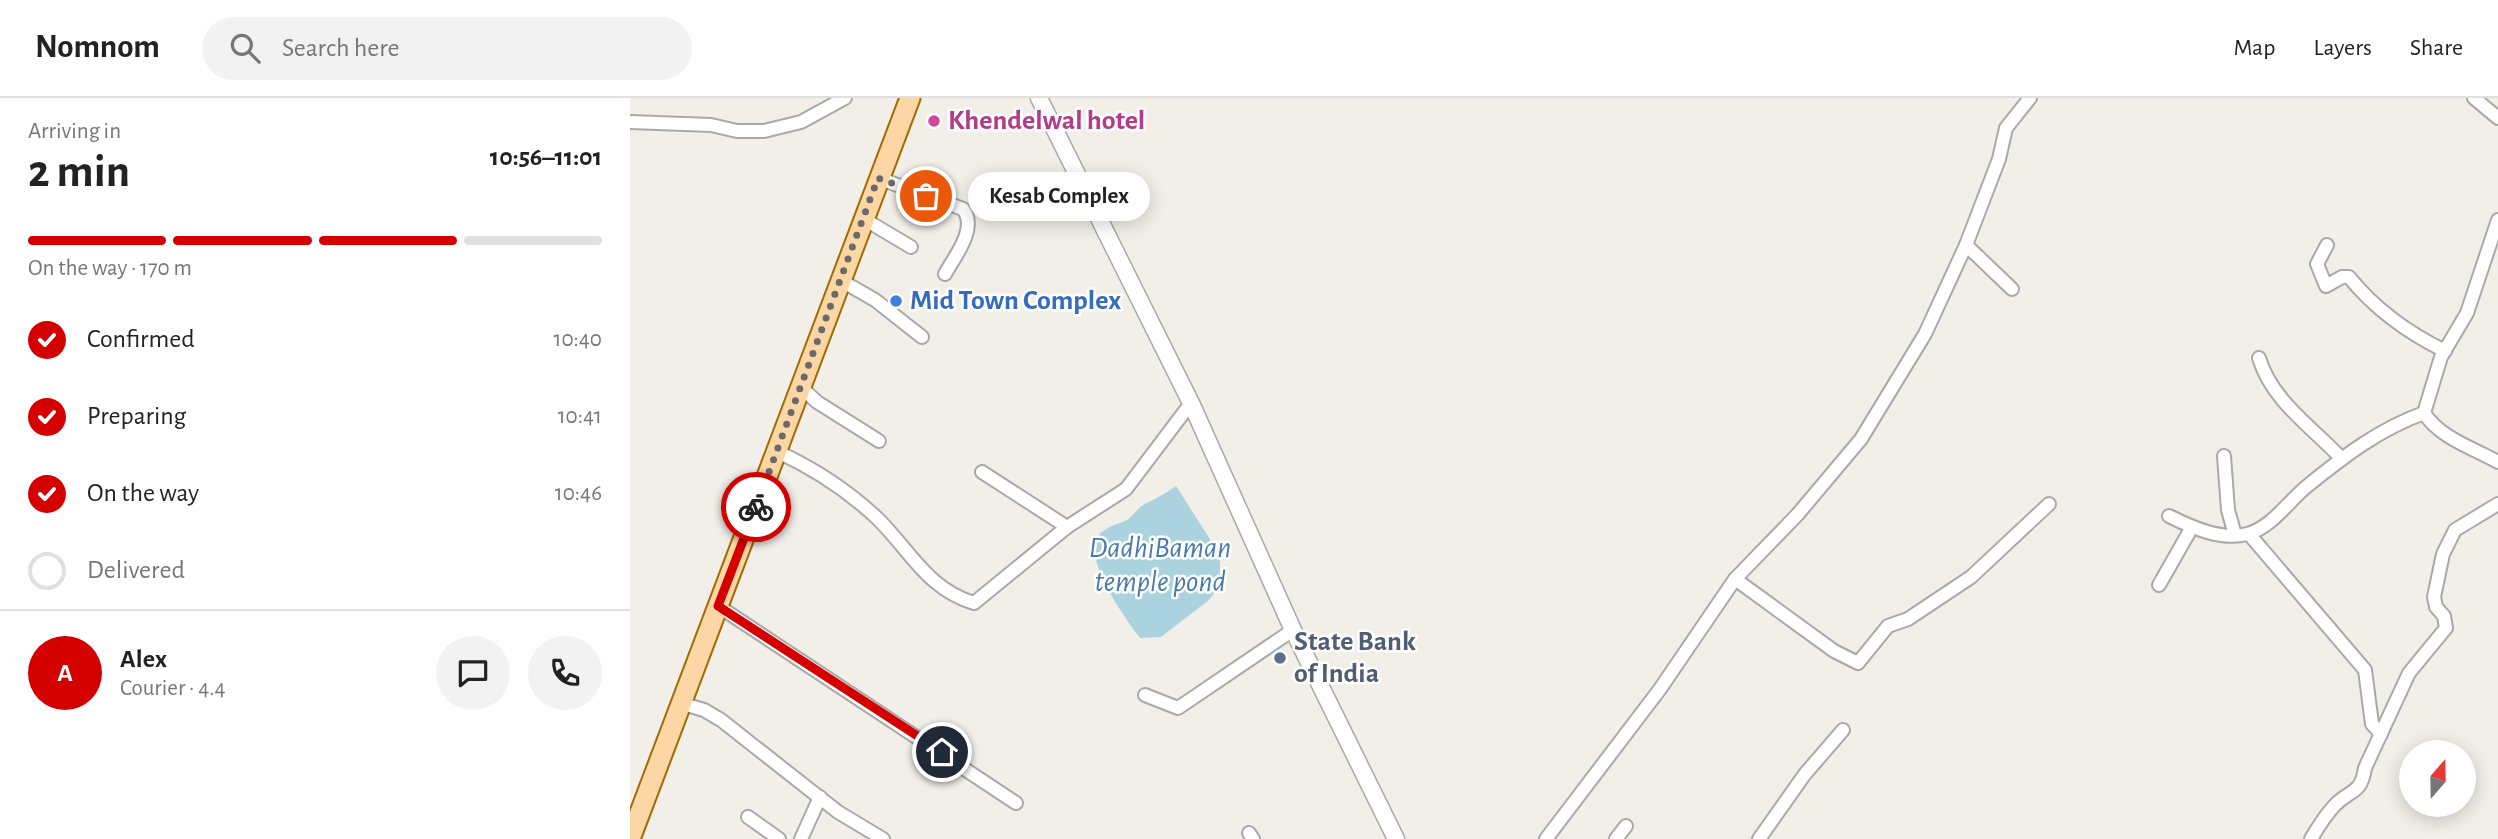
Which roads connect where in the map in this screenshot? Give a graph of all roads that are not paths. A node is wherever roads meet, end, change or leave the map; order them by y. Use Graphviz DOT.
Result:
graph roads {
  1 [pos="845,98"];
  2 [pos="910,98"];
  3 [pos="1039,98"];
  4 [pos="2030,98"];
  5 [pos="2474,98"];
  6 [pos="2498,118"];
  7 [pos="630,121"];
  8 [pos="878,178"];
  9 [pos="864,219"];
  10 [pos="2498,220"];
  11 [pos="1966,245"];
  12 [pos="2327,245"];
  13 [pos="911,247"];
  14 [pos="945,274"];
  15 [pos="841,280"];
  16 [pos="2012,289"];
  17 [pos="922,337"];
  18 [pos="2445,351"];
  19 [pos="2259,358"];
  20 [pos="802,387"];
  21 [pos="1191,403"];
  22 [pos="2424,413"];
  23 [pos="879,441"];
  24 [pos="778,452"];
  25 [pos="2224,456"];
  26 [pos="2342,459"];
  27 [pos="2498,462"];
  28 [pos="982,472"];
  29 [pos="2049,504"];
  30 [pos="2498,504"];
  31 [pos="2169,516"];
  32 [pos="1067,527"];
  33 [pos="2192,527"];
  34 [pos="2242,534"];
  35 [pos="1735,579"];
  36 [pos="2159,585"];
  37 [pos="718,606"];
  38 [pos="1293,630"];
  39 [pos="1145,695"];
  40 [pos="680,704"];
  41 [pos="1843,730"];
  42 [pos="2381,734"];
  43 [pos="820,797"];
  44 [pos="1016,803"];
  45 [pos="748,817"];
  46 [pos="1626,826"];
  47 [pos="1393,838"];
  48 [pos="630,839"];
  49 [pos="779,839"];
  50 [pos="801,839"];
  51 [pos="883,839"];
  52 [pos="1547,839"];
  53 [pos="1616,839"];
  54 [pos="1759,839"];
  55 [pos="2311,839"];
  1 -- 7 [label="street"];
  2 -- 8 [label="main road"];
  3 -- 21 [label="street"];
  4 -- 11 [label="street"];
  5 -- 6 [label="street"];
  8 -- 9 [label="main road"];
  8 -- 14 [label="street"];
  9 -- 13 [label="street"];
  9 -- 15 [label="main road"];
  10 -- 18 [label="street"];
  11 -- 16 [label="street"];
  11 -- 35 [label="street"];
  12 -- 18 [label="street"];
  15 -- 17 [label="street"];
  15 -- 20 [label="main road"];
  18 -- 22 [label="street"];
  19 -- 26 [label="street"];
  20 -- 23 [label="street"];
  20 -- 24 [label="main road"];
  21 -- 32 [label="street"];
  21 -- 38 [label="street"];
  22 -- 26 [label="street"];
  22 -- 27 [label="street"];
  24 -- 32 [label="street"];
  24 -- 37 [label="main road"];
  25 -- 34 [label="street"];
  26 -- 34 [label="street"];
  28 -- 32 [label="street"];
  29 -- 35 [label="street"];
  30 -- 42 [label="street"];
  31 -- 33 [label="street"];
  33 -- 34 [label="street"];
  33 -- 36 [label="street"];
  34 -- 42 [label="street"];
  35 -- 52 [label="street"];
  37 -- 40 [label="main road"];
  37 -- 44 [label="street"];
  38 -- 39 [label="street"];
  38 -- 47 [label="street"];
  40 -- 43 [label="street"];
  40 -- 48 [label="main road"];
  41 -- 54 [label="street"];
  42 -- 55 [label="street"];
  43 -- 50 [label="street"];
  43 -- 51 [label="street"];
  45 -- 49 [label="street"];
  46 -- 53 [label="street"];
}
